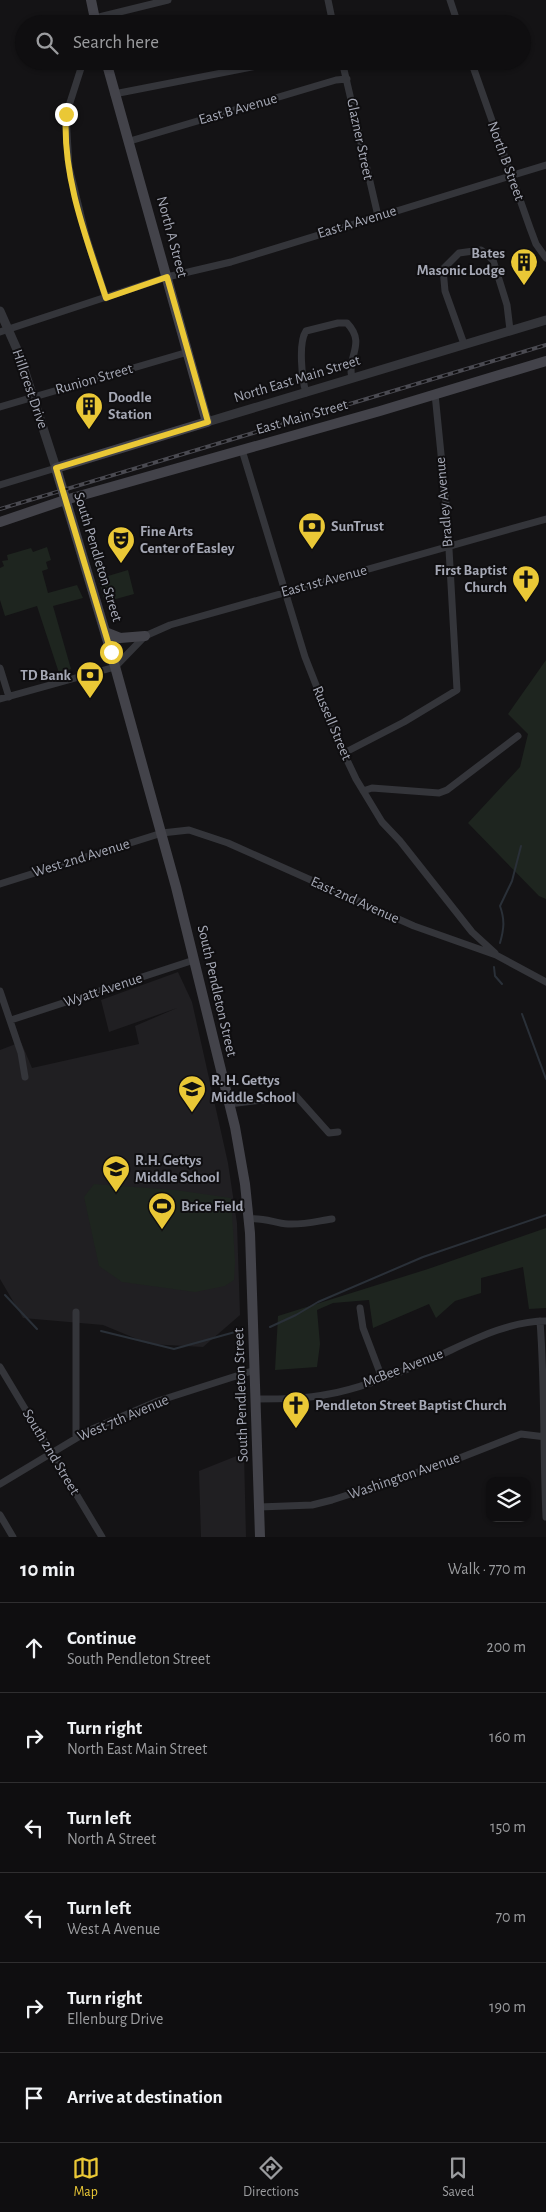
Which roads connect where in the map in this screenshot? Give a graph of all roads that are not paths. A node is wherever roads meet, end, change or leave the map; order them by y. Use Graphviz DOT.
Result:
graph roads {
  1 [pos="91,0"];
  2 [pos="168,0"];
  3 [pos="328,0"];
  4 [pos="450,0"];
  5 [pos="95,15"];
  6 [pos="117,15"];
  7 [pos="331,15"];
  8 [pos="455,15"];
  9 [pos="80,70"];
  10 [pos="108,70"];
  11 [pos="237,70"];
  12 [pos="345,70"];
  13 [pos="474,70"];
  14 [pos="347,78"];
  15 [pos="114,94"];
  16 [pos="130,141"];
  17 [pos="546,165"];
  18 [pos="510,176"];
  19 [pos="378,216"];
  20 [pos="546,258"];
  21 [pos="167,277"];
  22 [pos="106,298"];
  23 [pos="0,311"];
  24 [pos="546,320"];
  25 [pos="510,330"];
  26 [pos="4,331"];
  27 [pos="464,344"];
  28 [pos="188,352"];
  29 [pos="546,361"];
  30 [pos="352,377"];
  31 [pos="306,393"];
  32 [pos="435,394"];
  33 [pos="34,397"];
  34 [pos="0,407"];
  35 [pos="208,422"];
  36 [pos="242,450"];
  37 [pos="56,468"];
  38 [pos="0,485"];
  39 [pos="65,500"];
  40 [pos="546,519"];
  41 [pos="0,522"];
  42 [pos="448,546"];
  43 [pos="285,592"];
  44 [pos="105,632"];
  45 [pos="145,636"];
  46 [pos="115,666"];
  47 [pos="0,668"];
  48 [pos="9,697"];
  49 [pos="0,699"];
  50 [pos="518,736"];
  51 [pos="344,753"];
  52 [pos="363,791"];
  53 [pos="162,833"];
  54 [pos="0,884"];
  55 [pos="496,955"];
  56 [pos="194,960"];
  57 [pos="546,982"];
  58 [pos="0,991"];
  59 [pos="11,1020"];
  60 [pos="25,1077"];
  61 [pos="229,1104"];
  62 [pos="338,1132"];
  63 [pos="249,1219"];
  64 [pos="332,1219"];
  65 [pos="360,1308"];
  66 [pos="76,1312"];
  67 [pos="543,1321"];
  68 [pos="0,1367"];
  69 [pos="256,1370"];
  70 [pos="382,1378"];
  71 [pos="256,1399"];
  72 [pos="545,1436"];
  73 [pos="76,1438"];
  74 [pos="50,1453"];
  75 [pos="0,1484"];
  76 [pos="259,1507"];
  77 [pos="0,1515"];
  78 [pos="546,1517"];
  79 [pos="13,1537"];
  80 [pos="102,1537"];
  81 [pos="260,1537"];
  1 -- 5 [label="main road"];
  2 -- 6 [label="street"];
  3 -- 7 [label="street"];
  4 -- 8 [label="street"];
  9 -- 22 [label="street"];
  10 -- 15 [label="main road, North A Street"];
  11 -- 15 [label="street"];
  12 -- 14 [label="street, Glazner Street"];
  13 -- 18 [label="street, North B Street"];
  14 -- 16 [label="street, East B Avenue"];
  14 -- 19 [label="street, Glazner Street"];
  15 -- 16 [label="main road, North A Street"];
  16 -- 21 [label="main road, North A Street"];
  17 -- 18 [label="street, East A Avenue"];
  18 -- 19 [label="street, East A Avenue"];
  18 -- 20 [label="street, North B Street"];
  19 -- 21 [label="street, East A Avenue"];
  21 -- 22 [label="street, East A Avenue"];
  21 -- 28 [label="main road, North A Street"];
  22 -- 26 [label="street, East A Avenue"];
  23 -- 26 [label="street, Hillcrest Drive"];
  24 -- 25 [label="street, North East Main Street"];
  25 -- 27 [label="street, North East Main Street"];
  25 -- 27 [label="street"];
  26 -- 33 [label="street, Hillcrest Drive"];
  27 -- 30 [label="street, North East Main Street"];
  28 -- 33 [label="street, Runion Street"];
  28 -- 35 [label="main road, North A Street"];
  29 -- 32 [label="main road, East Main Street"];
  30 -- 31 [label="street, North East Main Street"];
  30 -- 31 [label="street"];
  31 -- 35 [label="street, North East Main Street"];
  32 -- 36 [label="main road, East Main Street"];
  32 -- 42 [label="street, Bradley Avenue"];
  33 -- 34 [label="street, Runion Street"];
  33 -- 37 [label="street, Hillcrest Drive"];
  35 -- 37 [label="main road, North East Main Street"];
  36 -- 39 [label="main road, East Main Street"];
  36 -- 43 [label="street, Russell Street"];
  37 -- 38 [label="street"];
  37 -- 39 [label="main road, South Pendleton Street"];
  39 -- 41 [label="main road, East Main Street"];
  39 -- 44 [label="main road, South Pendleton Street"];
  40 -- 42 [label="street, East 1st Avenue"];
  42 -- 43 [label="street, East 1st Avenue"];
  42 -- 51 [label="street, Bradley Avenue"];
  43 -- 45 [label="street, East 1st Avenue"];
  43 -- 51 [label="street, Russell Street"];
  44 -- 45 [label="main road"];
  44 -- 46 [label="main road, South Pendleton Street"];
  45 -- 46 [label="street, East 1st Avenue"];
  46 -- 48 [label="street"];
  46 -- 53 [label="main road, South Pendleton Street"];
  47 -- 48 [label="street"];
  48 -- 49 [label="street"];
  50 -- 52 [label="street"];
  51 -- 52 [label="street, Russell Street"];
  52 -- 55 [label="street, Russell Street"];
  53 -- 54 [label="street, West 2nd Avenue"];
  53 -- 55 [label="street, East 2nd Avenue"];
  53 -- 56 [label="main road, South Pendleton Street"];
  55 -- 57 [label="street, East 2nd Avenue"];
  56 -- 59 [label="street, Wyatt Avenue"];
  56 -- 61 [label="main road, South Pendleton Street"];
  58 -- 59 [label="street"];
  59 -- 60 [label="street"];
  61 -- 62 [label="street"];
  61 -- 63 [label="main road, South Pendleton Street"];
  63 -- 64 [label="street"];
  63 -- 69 [label="main road, South Pendleton Street"];
  65 -- 70 [label="street"];
  66 -- 73 [label="street"];
  67 -- 70 [label="street, McBee Avenue"];
  67 -- 72 [label="street"];
  68 -- 74 [label="street, South 2nd Street"];
  69 -- 71 [label="main road, South Pendleton Street"];
  69 -- 73 [label="street, West 7th Avenue"];
  70 -- 71 [label="street, McBee Avenue"];
  71 -- 76 [label="main road, South Pendleton Street"];
  72 -- 76 [label="street, Washington Avenue"];
  72 -- 78 [label="street"];
  73 -- 74 [label="street, West 7th Avenue"];
  74 -- 75 [label="street, West 7th Avenue"];
  74 -- 80 [label="street, South 2nd Street"];
  76 -- 81 [label="main road, South Pendleton Street"];
  77 -- 79 [label="street"];
}
